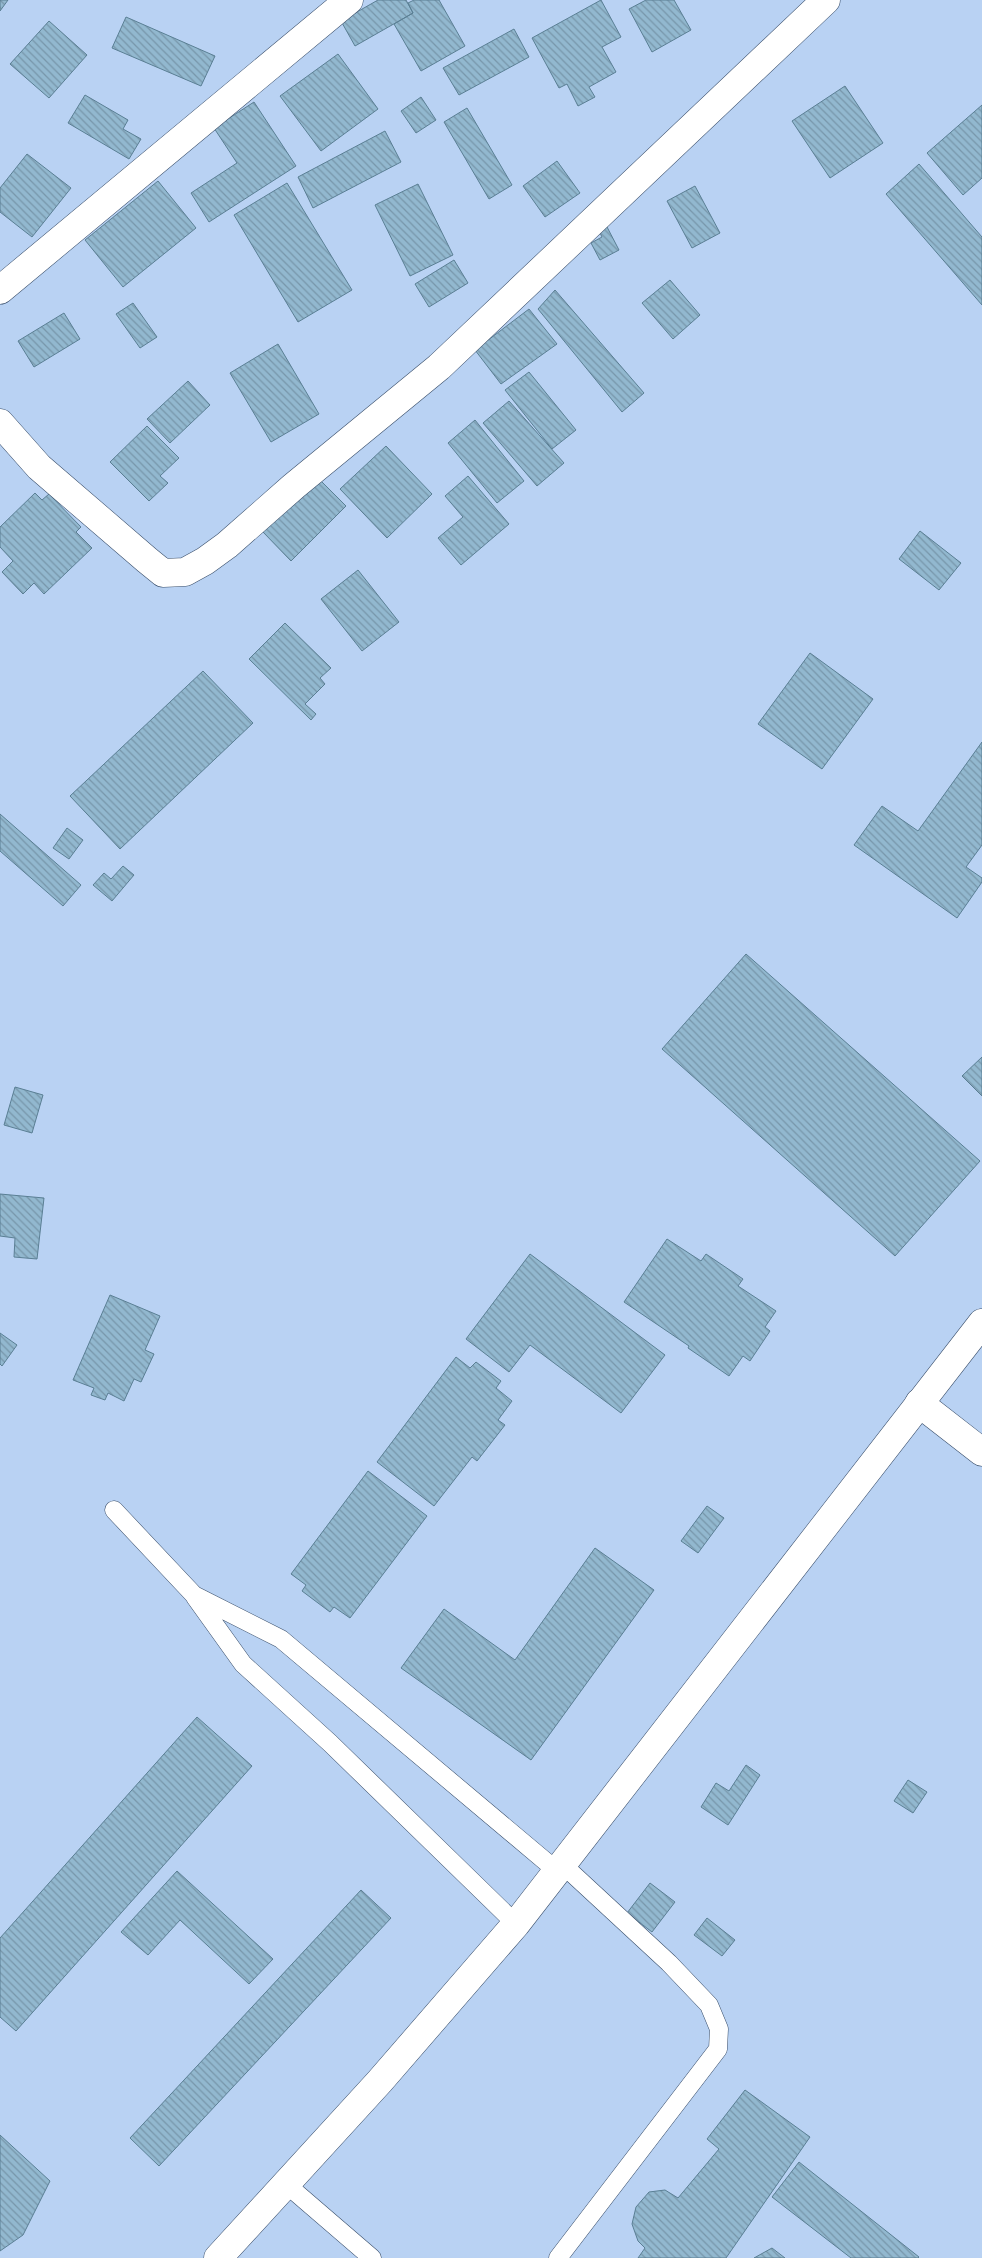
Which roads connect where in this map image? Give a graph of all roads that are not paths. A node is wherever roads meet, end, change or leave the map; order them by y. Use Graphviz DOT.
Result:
graph roads {
  1 [pos="349,0"];
  2 [pos="826,0"];
  3 [pos="0,290"];
  4 [pos="0,423"];
  5 [pos="982,1323"];
  6 [pos="919,1403"];
  7 [pos="982,1452"];
  8 [pos="114,1510"];
  9 [pos="194,1595"];
  10 [pos="559,1867"];
  11 [pos="516,1924"];
  12 [pos="286,2184"];
  13 [pos="218,2258"];
  14 [pos="372,2258"];
  15 [pos="558,2258"];
  1 -- 3 [label="street"];
  2 -- 4 [label="street"];
  5 -- 6 [label="street"];
  6 -- 7 [label="street"];
  6 -- 10 [label="street"];
  8 -- 9 [label="lane"];
  9 -- 10 [label="lane"];
  9 -- 11 [label="lane"];
  10 -- 11 [label="street"];
  10 -- 15 [label="lane"];
  11 -- 12 [label="street"];
  12 -- 13 [label="street"];
  12 -- 14 [label="lane"];
}
